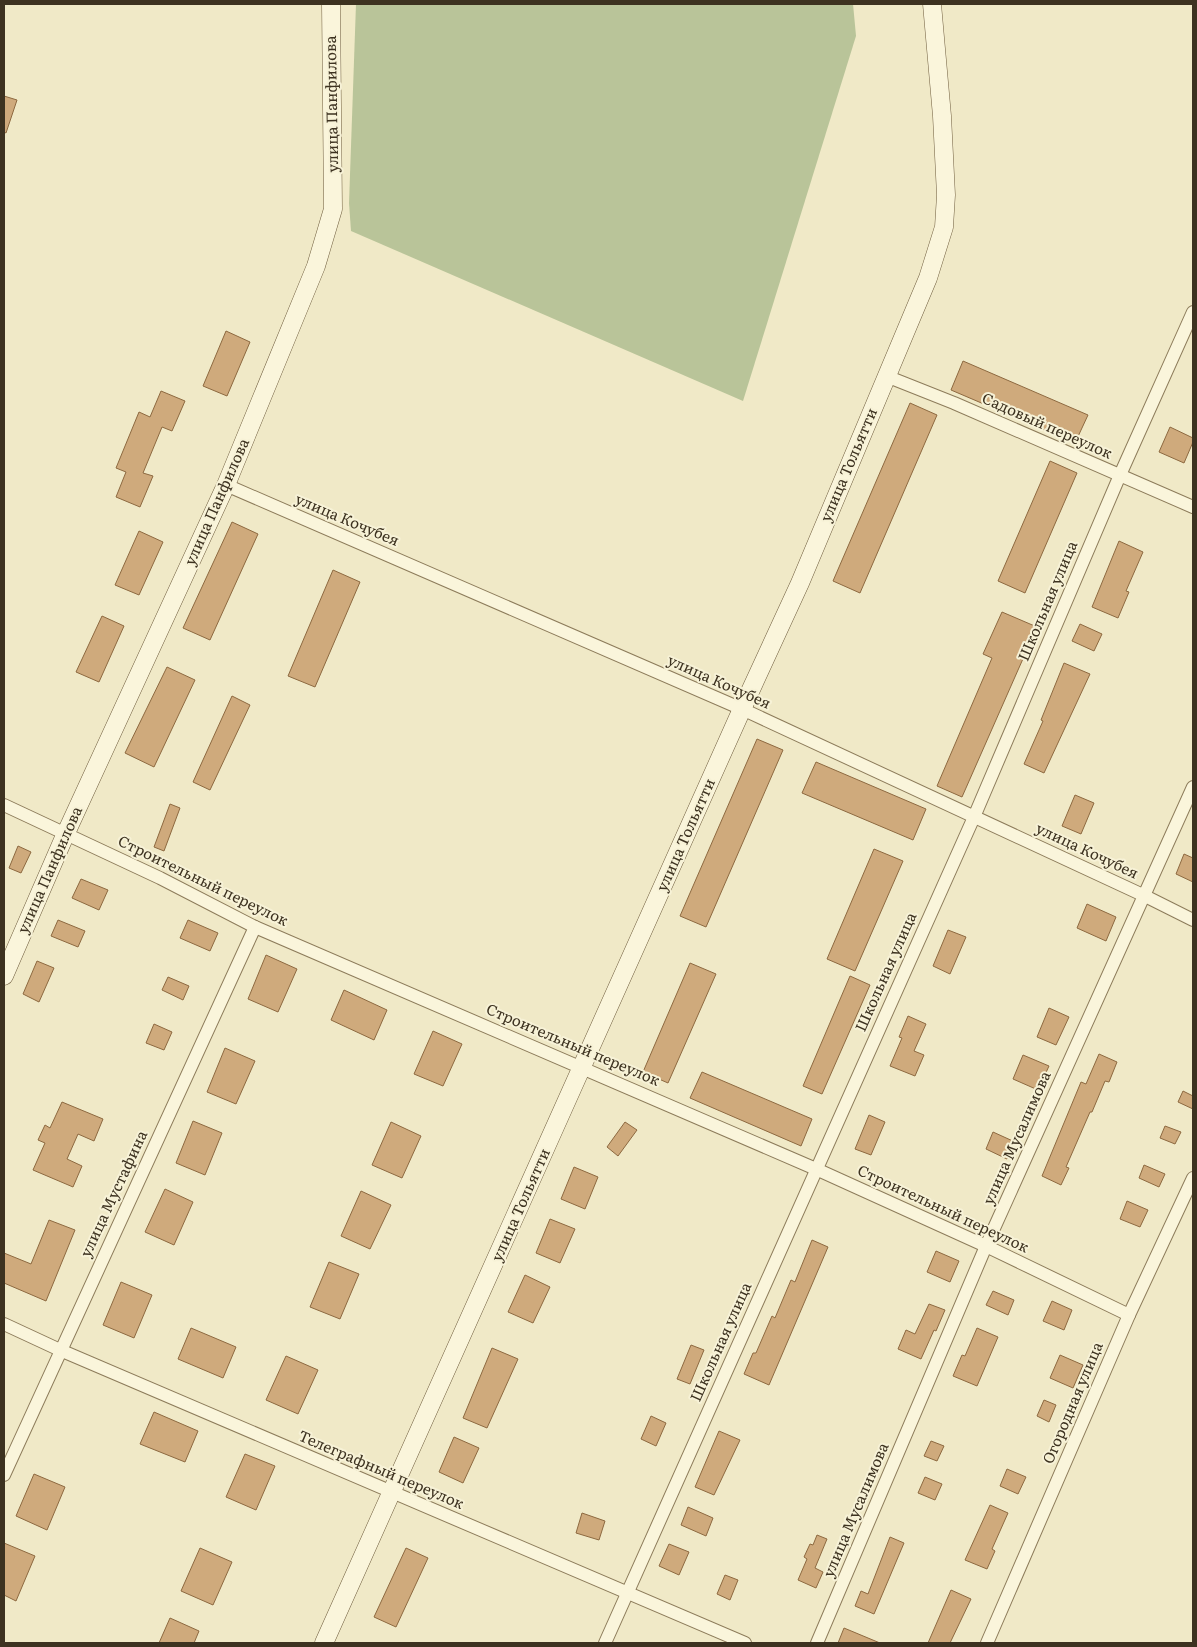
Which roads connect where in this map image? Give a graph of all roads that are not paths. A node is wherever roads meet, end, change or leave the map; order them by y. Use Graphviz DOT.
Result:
graph roads {
  1 [pos="331,4"];
  2 [pos="932,4"];
  3 [pos="1193,312"];
  4 [pos="886,376"];
  5 [pos="1120,475"];
  6 [pos="226,486"];
  7 [pos="1193,507"];
  8 [pos="742,709"];
  9 [pos="1193,786"];
  10 [pos="4,805"];
  11 [pos="974,817"];
  12 [pos="66,833"];
  13 [pos="1145,896"];
  14 [pos="1193,920"];
  15 [pos="255,927"];
  16 [pos="4,976"];
  17 [pos="583,1067"];
  18 [pos="816,1169"];
  19 [pos="1193,1178"];
  20 [pos="986,1246"];
  21 [pos="1129,1316"];
  22 [pos="4,1324"];
  23 [pos="60,1350"];
  24 [pos="4,1475"];
  25 [pos="393,1493"];
  26 [pos="628,1594"];
  27 [pos="324,1643"];
  28 [pos="605,1643"];
  29 [pos="745,1643"];
  30 [pos="817,1643"];
  31 [pos="987,1643"];
  1 -- 6 [label="street, улица Панфилова"];
  2 -- 4 [label="street, улица Тольятти"];
  3 -- 5 [label="street, Школьная улица"];
  4 -- 5 [label="street, Садовый переулок"];
  4 -- 8 [label="street, улица Тольятти"];
  5 -- 7 [label="street, Садовый переулок"];
  5 -- 11 [label="street, Школьная улица"];
  6 -- 8 [label="street, улица Кочубея"];
  6 -- 12 [label="street, улица Панфилова"];
  8 -- 11 [label="street, улица Кочубея"];
  8 -- 17 [label="street, улица Тольятти"];
  9 -- 13 [label="street, улица Мусалимова"];
  10 -- 12 [label="street, Строительный переулок"];
  11 -- 13 [label="street, улица Кочубея"];
  11 -- 18 [label="street, Школьная улица"];
  12 -- 15 [label="street, Строительный переулок"];
  12 -- 16 [label="street, улица Панфилова"];
  13 -- 14 [label="street, улица Кочубея"];
  13 -- 20 [label="street, улица Мусалимова"];
  15 -- 17 [label="street, Строительный переулок"];
  15 -- 23 [label="street, улица Мустафина"];
  17 -- 18 [label="street, Строительный переулок"];
  17 -- 25 [label="street, улица Тольятти"];
  18 -- 20 [label="street, Строительный переулок"];
  18 -- 26 [label="street, Школьная улица"];
  19 -- 21 [label="street, Огородная улица"];
  20 -- 21 [label="street, Строительный переулок"];
  20 -- 30 [label="street, улица Мусалимова"];
  21 -- 31 [label="street, Огородная улица"];
  22 -- 23 [label="street, Телеграфный переулок"];
  23 -- 24 [label="street, улица Мустафина"];
  23 -- 25 [label="street, Телеграфный переулок"];
  25 -- 26 [label="street, Телеграфный переулок"];
  25 -- 27 [label="street, улица Тольятти"];
  26 -- 28 [label="street, Школьная улица"];
  26 -- 29 [label="street, Телеграфный переулок"];
}
